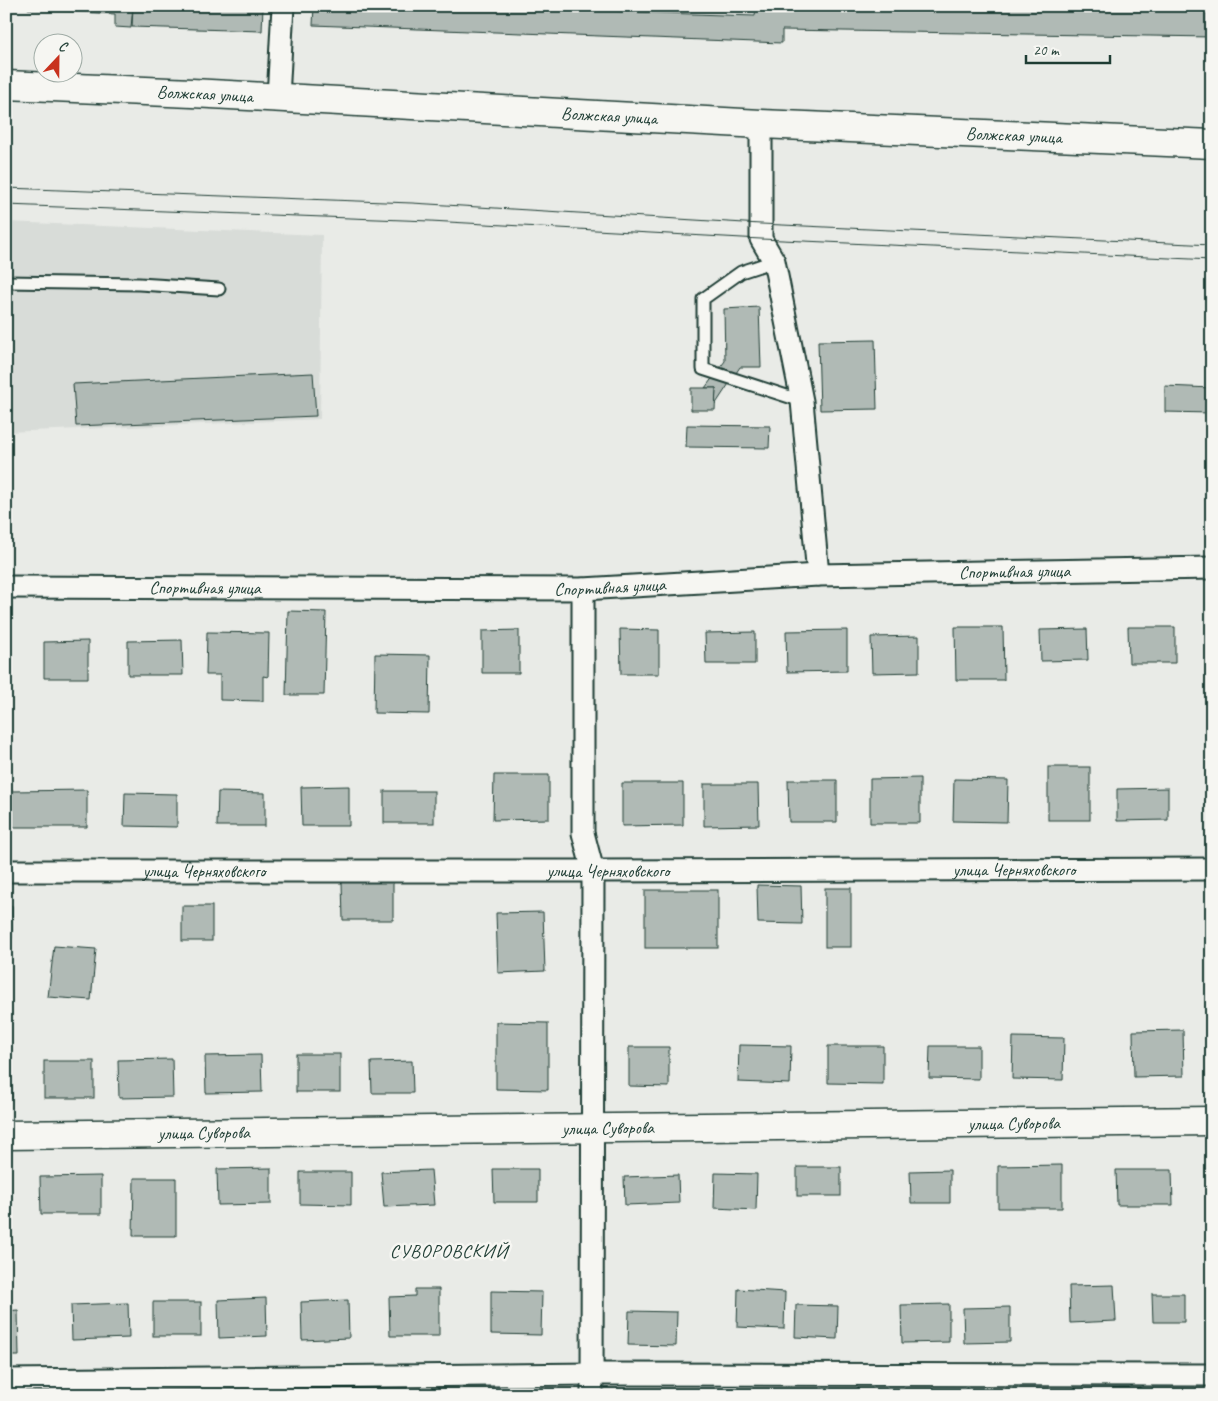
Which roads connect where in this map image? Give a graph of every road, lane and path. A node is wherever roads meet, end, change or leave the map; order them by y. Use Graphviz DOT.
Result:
graph roads {
  1 [pos="283,6"];
  2 [pos="6,85"];
  3 [pos="278,98"];
  4 [pos="761,124"];
  5 [pos="1212,144"];
  6 [pos="774,261"];
  7 [pos="6,282"];
  8 [pos="219,289"];
  9 [pos="802,400"];
  10 [pos="1212,568"];
  11 [pos="818,575"];
  12 [pos="6,587"];
  13 [pos="583,589"];
  14 [pos="1212,869"];
  15 [pos="6,871"];
  16 [pos="593,871"];
  17 [pos="1212,1121"];
  18 [pos="592,1128"];
  19 [pos="6,1135"];
  20 [pos="593,1374"];
  21 [pos="1212,1375"];
  22 [pos="6,1380"];
  23 [pos="592,1395"];
  1 -- 3 [label="street"];
  2 -- 3 [label="main road, Волжская улица"];
  3 -- 4 [label="main road, Волжская улица"];
  4 -- 5 [label="main road, Волжская улица"];
  4 -- 6 [label="street"];
  6 -- 9 [label="street"];
  6 -- 9 [label="lane"];
  7 -- 8 [label="lane"];
  9 -- 11 [label="street"];
  10 -- 11 [label="street, Спортивная улица"];
  11 -- 13 [label="street, Спортивная улица"];
  12 -- 13 [label="street, Спортивная улица"];
  13 -- 16 [label="street"];
  14 -- 16 [label="street, улица Черняховского"];
  15 -- 16 [label="street, улица Черняховского"];
  16 -- 18 [label="street"];
  17 -- 18 [label="main road, улица Суворова"];
  18 -- 19 [label="main road, улица Суворова"];
  18 -- 20 [label="street"];
  20 -- 21 [label="street"];
  20 -- 22 [label="street"];
  20 -- 23 [label="street"];
}
